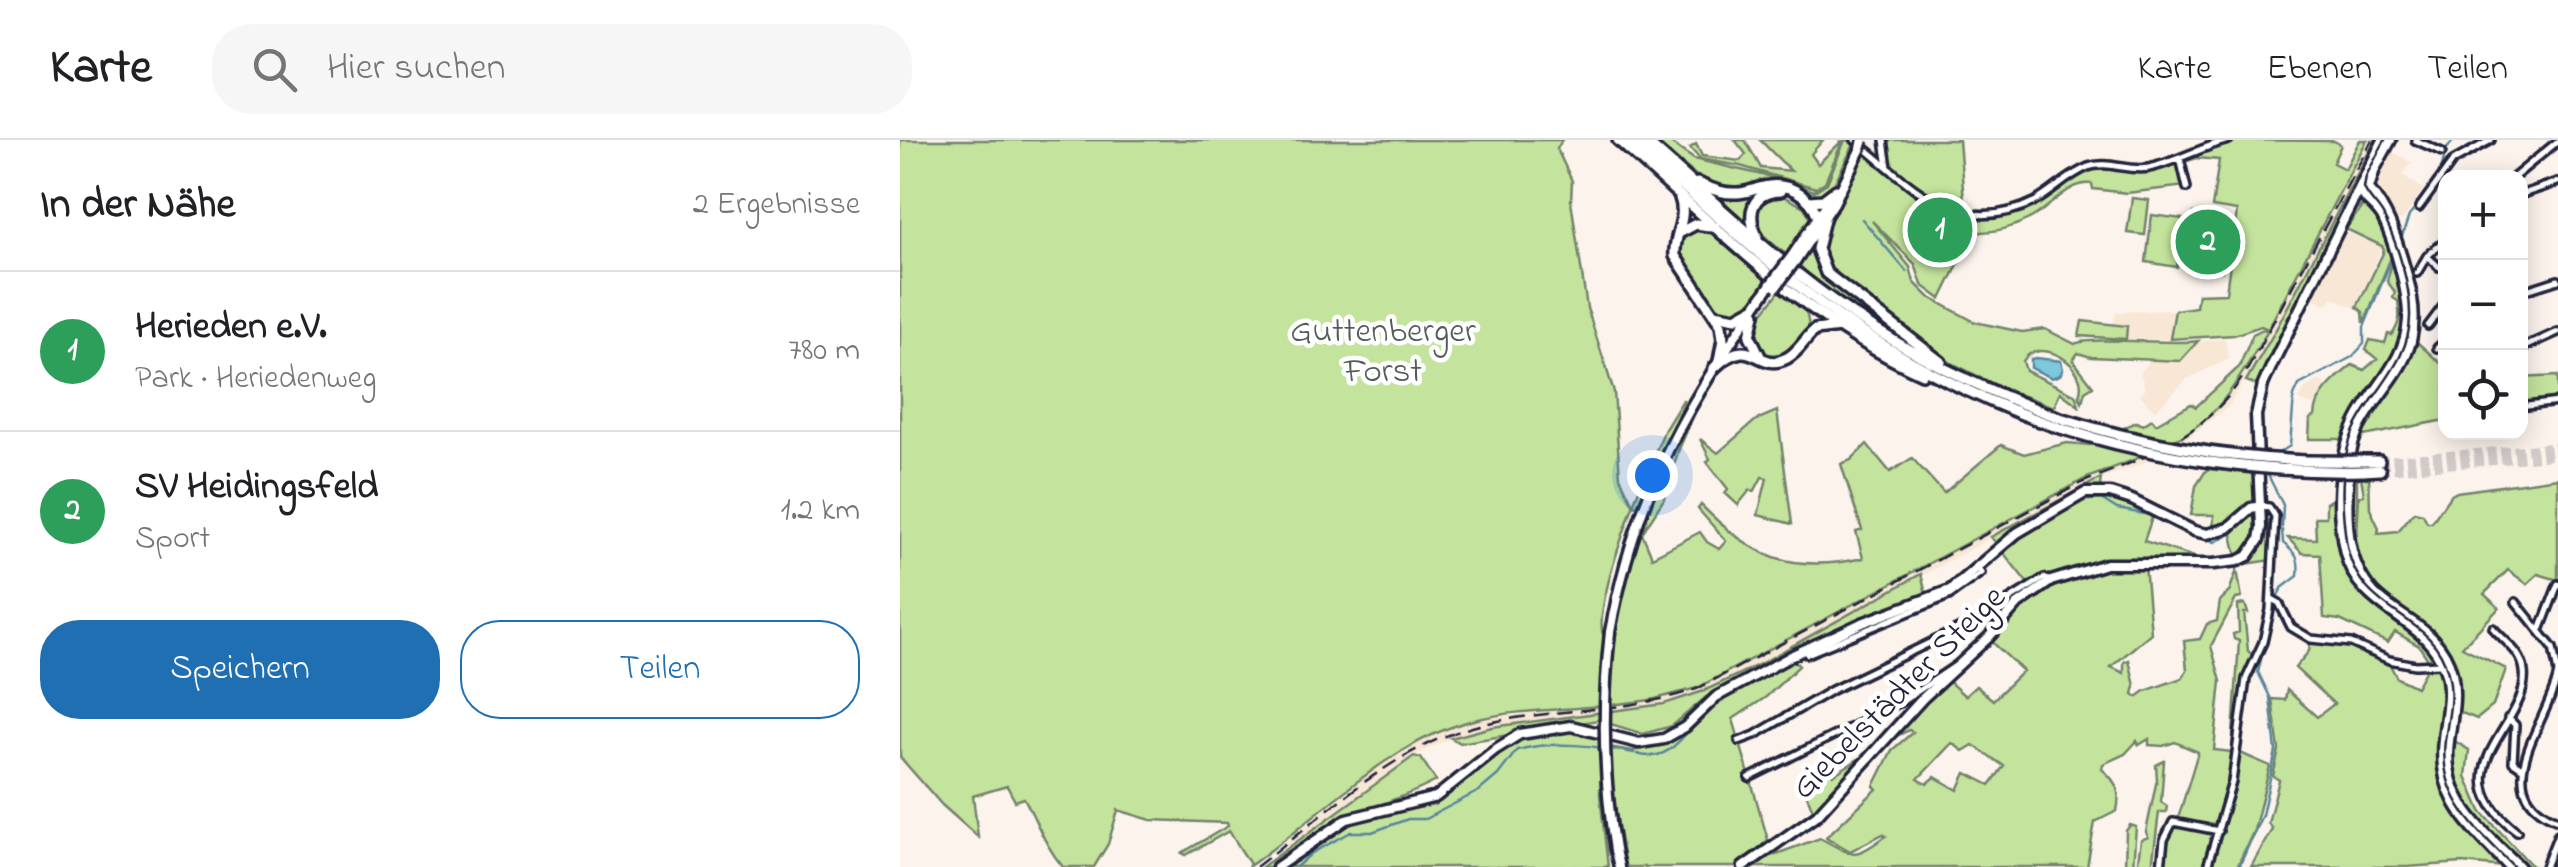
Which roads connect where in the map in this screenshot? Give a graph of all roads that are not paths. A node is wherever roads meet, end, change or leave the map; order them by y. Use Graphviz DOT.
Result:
graph roads {
  1 [pos="1618,140"];
  2 [pos="1631,140"];
  3 [pos="1644,140"];
  4 [pos="1884,140"];
  5 [pos="2228,140"];
  6 [pos="2387,140"];
  7 [pos="2415,140"];
  8 [pos="2491,140"];
  9 [pos="2558,141"];
  10 [pos="1858,144"];
  11 [pos="2442,152"];
  12 [pos="2180,158"];
  13 [pos="1888,166"];
  14 [pos="2523,170"];
  15 [pos="1690,180"];
  16 [pos="2361,182"];
  17 [pos="2558,182"];
  18 [pos="1673,188"];
  19 [pos="2187,188"];
  20 [pos="1836,190"];
  21 [pos="2528,193"];
  22 [pos="2365,194"];
  23 [pos="2352,201"];
  24 [pos="1806,202"];
  25 [pos="2419,208"];
  26 [pos="1818,224"];
  27 [pos="2342,224"];
  28 [pos="1718,228"];
  29 [pos="1678,233"];
  30 [pos="1761,242"];
  31 [pos="2438,247"];
  32 [pos="2398,255"];
  33 [pos="2427,256"];
  34 [pos="2438,266"];
  35 [pos="2417,273"];
  36 [pos="2558,280"];
  37 [pos="2528,289"];
  38 [pos="1802,299"];
  39 [pos="1712,312"];
  40 [pos="1754,312"];
  41 [pos="2438,313"];
  42 [pos="2428,326"];
  43 [pos="1842,328"];
  44 [pos="2558,332"];
  45 [pos="1810,334"];
  46 [pos="2528,345"];
  47 [pos="1762,358"];
  48 [pos="1717,364"];
  49 [pos="1952,378"];
  50 [pos="2558,402"];
  51 [pos="2528,406"];
  52 [pos="2380,466"];
  53 [pos="2260,506"];
  54 [pos="2051,581"];
  55 [pos="2558,584"];
  56 [pos="2272,599"];
  57 [pos="2516,602"];
  58 [pos="2547,612"];
  59 [pos="2558,616"];
  60 [pos="1877,620"];
  61 [pos="2492,628"];
  62 [pos="2540,630"];
  63 [pos="2557,653"];
  64 [pos="1806,654"];
  65 [pos="2440,664"];
  66 [pos="1958,665"];
  67 [pos="2558,673"];
  68 [pos="2508,718"];
  69 [pos="1739,740"];
  70 [pos="2522,768"];
  71 [pos="1749,778"];
  72 [pos="2558,820"];
  73 [pos="2219,831"];
  74 [pos="2517,832"];
  75 [pos="2558,834"];
  76 [pos="1277,867"];
  77 [pos="1619,867"];
  78 [pos="1743,867"];
  79 [pos="2160,867"];
  80 [pos="2206,867"];
  81 [pos="2509,867"];
  82 [pos="2520,867"];
  83 [pos="2546,867"];
  1 -- 18 [label="highway"];
  2 -- 49 [label="highway"];
  3 -- 15 [label="highway"];
  4 -- 13 [label="street"];
  5 -- 12 [label="street"];
  6 -- 16 [label="main road"];
  6 -- 22 [label="main road"];
  7 -- 11 [label="street"];
  8 -- 25 [label="street"];
  9 -- 14 [label="street"];
  10 -- 13 [label="street"];
  10 -- 20 [label="main road"];
  10 -- 26 [label="main road"];
  12 -- 13 [label="street"];
  12 -- 19 [label="street"];
  15 -- 24 [label="highway"];
  15 -- 30 [label="highway"];
  16 -- 22 [label="main road"];
  16 -- 23 [label="main road"];
  17 -- 21 [label="street"];
  18 -- 28 [label="highway"];
  18 -- 29 [label="highway"];
  20 -- 24 [label="highway"];
  20 -- 26 [label="main road"];
  22 -- 23 [label="main road"];
  22 -- 27 [label="main road"];
  22 -- 32 [label="main road"];
  23 -- 27 [label="main road"];
  24 -- 26 [label="highway"];
  24 -- 30 [label="highway"];
  26 -- 40 [label="main road, bridge"];
  26 -- 49 [label="highway"];
  27 -- 53 [label="main road"];
  28 -- 29 [label="highway"];
  28 -- 38 [label="highway"];
  29 -- 39 [label="highway"];
  30 -- 49 [label="highway"];
  31 -- 33 [label="street"];
  32 -- 81 [label="main road"];
  32 -- 82 [label="main road"];
  33 -- 34 [label="street"];
  33 -- 35 [label="street"];
  36 -- 37 [label="street"];
  38 -- 43 [label="highway"];
  38 -- 45 [label="highway"];
  39 -- 40 [label="highway"];
  39 -- 48 [label="highway"];
  40 -- 47 [label="highway"];
  40 -- 48 [label="main road"];
  41 -- 42 [label="street"];
  43 -- 45 [label="highway"];
  43 -- 49 [label="highway"];
  44 -- 46 [label="street"];
  45 -- 47 [label="highway"];
  47 -- 48 [label="highway"];
  48 -- 77 [label="main road, bridge"];
  49 -- 52 [label="highway, bridge"];
  50 -- 51 [label="street"];
  53 -- 54 [label="main road, Giebelstädter Steige"];
  53 -- 56 [label="street"];
  53 -- 60 [label="main road"];
  54 -- 66 [label="main road, Giebelstädter Steige"];
  54 -- 69 [label="street"];
  55 -- 58 [label="street"];
  56 -- 65 [label="street"];
  56 -- 73 [label="street"];
  57 -- 62 [label="street"];
  58 -- 59 [label="street"];
  58 -- 62 [label="street"];
  60 -- 64 [label="street"];
  60 -- 76 [label="main road"];
  61 -- 68 [label="street"];
  62 -- 63 [label="street"];
  63 -- 67 [label="street"];
  66 -- 71 [label="street"];
  66 -- 78 [label="main road, Giebelstädter Steige"];
  67 -- 70 [label="street"];
  68 -- 70 [label="street"];
  68 -- 74 [label="street"];
  70 -- 72 [label="street"];
  73 -- 79 [label="street"];
  73 -- 80 [label="street"];
  75 -- 83 [label="street"];
}
